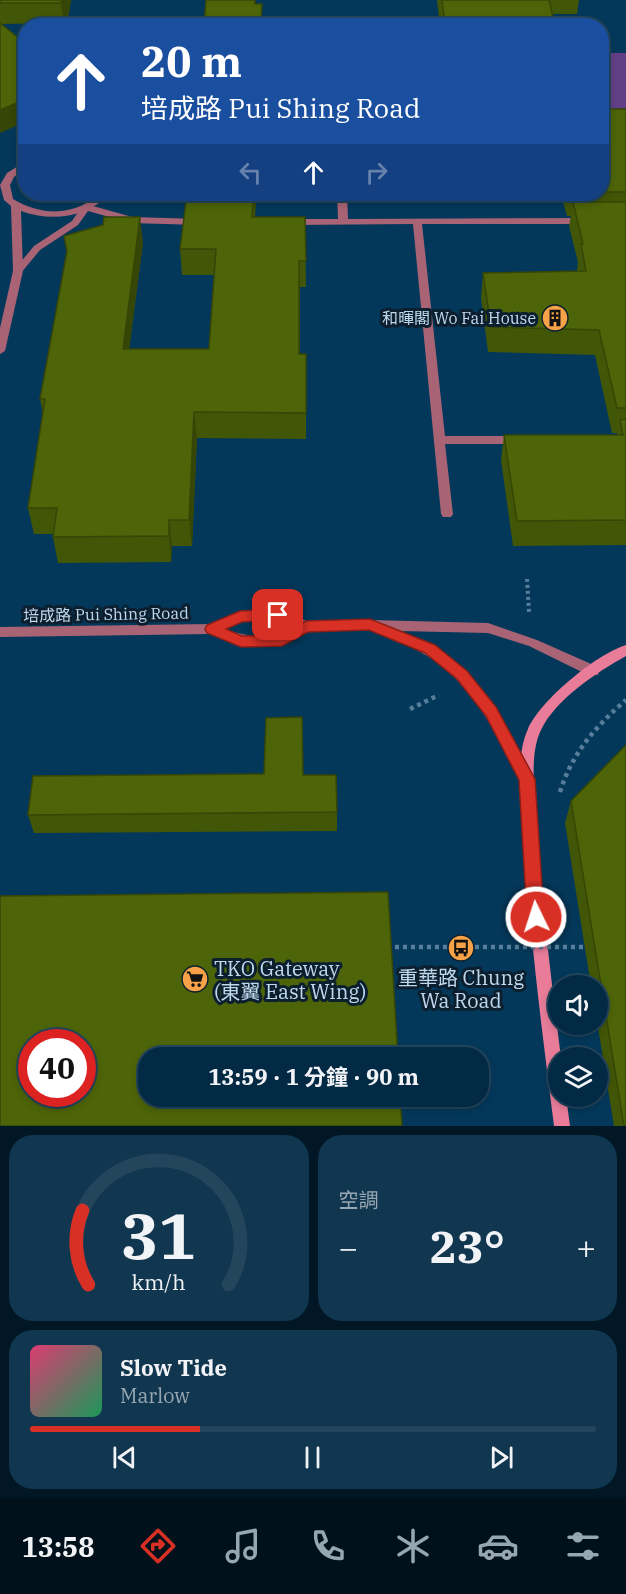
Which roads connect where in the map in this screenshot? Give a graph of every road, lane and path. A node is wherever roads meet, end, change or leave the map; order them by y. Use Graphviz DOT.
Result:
graph roads {
  1 [pos="18,170"];
  2 [pos="2,185"];
  3 [pos="94,201"];
  4 [pos="342,201"];
  5 [pos="16,205"];
  6 [pos="86,207"];
  7 [pos="603,221"];
  8 [pos="213,222"];
  9 [pos="284,222"];
  10 [pos="343,222"];
  11 [pos="417,222"];
  12 [pos="18,271"];
  13 [pos="0,351"];
  14 [pos="441,440"];
  15 [pos="532,440"];
  16 [pos="447,514"];
  17 [pos="527,579"];
  18 [pos="529,622"];
  19 [pos="370,624"];
  20 [pos="306,626"];
  21 [pos="212,629"];
  22 [pos="0,632"];
  23 [pos="626,650"];
  24 [pos="593,671"];
  25 [pos="440,695"];
  26 [pos="626,700"];
  27 [pos="410,709"];
  28 [pos="527,779"];
  29 [pos="557,804"];
  30 [pos="571,940"];
  31 [pos="384,947"];
  32 [pos="584,947"];
  33 [pos="573,951"];
  34 [pos="552,1047"];
  35 [pos="560,1107"];
  36 [pos="562,1126"];
  1 -- 2 [label="street"];
  2 -- 5 [label="street"];
  3 -- 6 [label="street"];
  4 -- 10 [label="street"];
  5 -- 6 [label="street"];
  5 -- 12 [label="street"];
  6 -- 8 [label="street"];
  6 -- 12 [label="street"];
  7 -- 11 [label="street"];
  9 -- 10 [label="street"];
  10 -- 11 [label="street"];
  11 -- 14 [label="street"];
  12 -- 13 [label="street"];
  14 -- 15 [label="street"];
  14 -- 16 [label="street"];
  17 -- 18 [label="path"];
  19 -- 20 [label="street, 培成路 Pui Shing Road"];
  19 -- 24 [label="street, 培成路 Pui Shing Road"];
  19 -- 28 [label="street, 培成路 Pui Shing Road"];
  20 -- 21 [label="street, 培成路 Pui Shing Road"];
  20 -- 21 [label="street, 培成路 Pui Shing Road"];
  21 -- 22 [label="street, 培成路 Pui Shing Road"];
  23 -- 24 [label="street"];
  24 -- 28 [label="street"];
  25 -- 27 [label="path"];
  26 -- 29 [label="path"];
  28 -- 34 [label="street"];
  30 -- 33 [label="path"];
  31 -- 32 [label="path, bridge"];
  35 -- 36 [label="street"];
}
